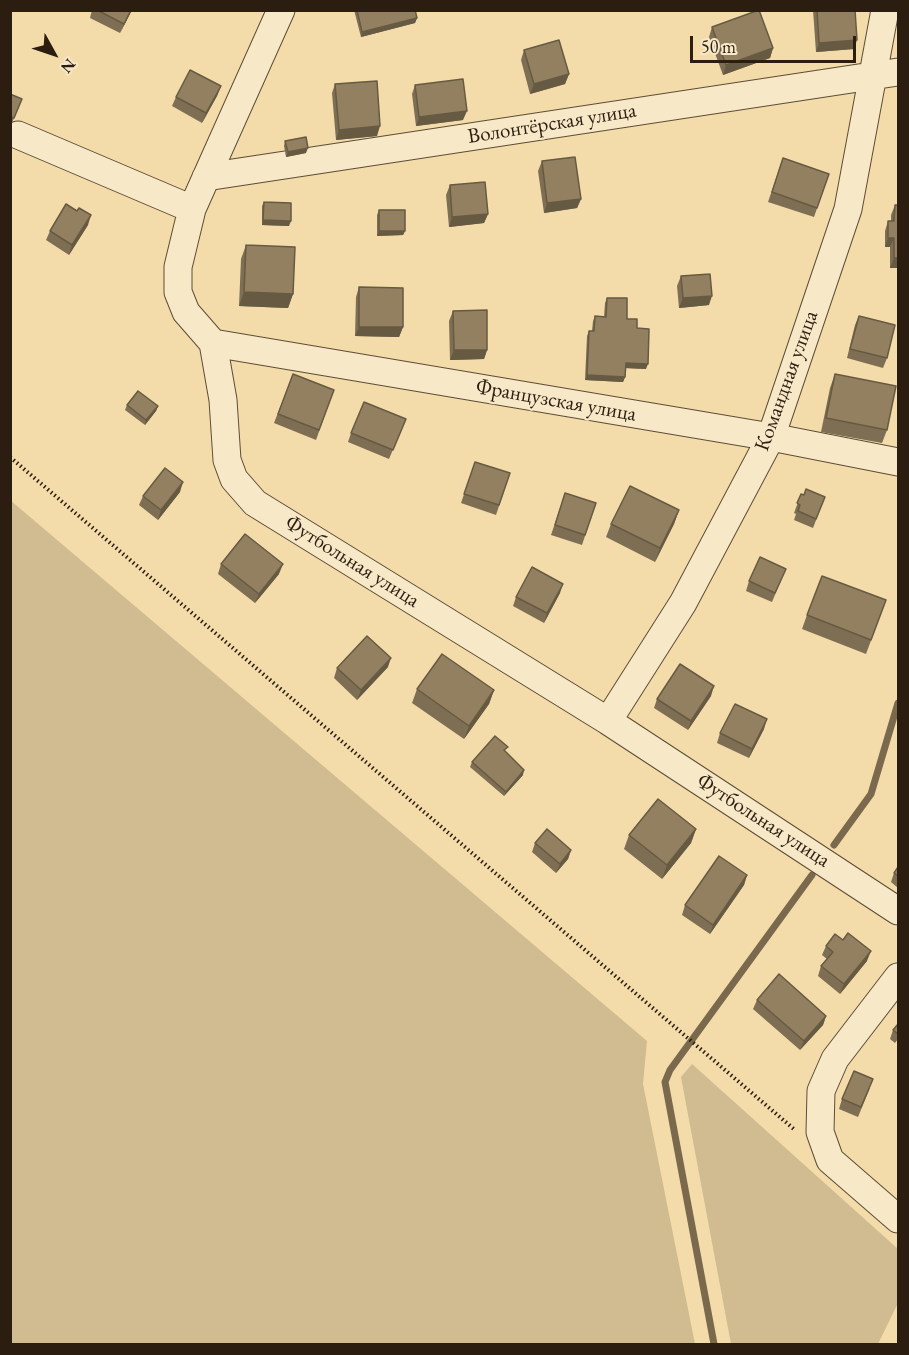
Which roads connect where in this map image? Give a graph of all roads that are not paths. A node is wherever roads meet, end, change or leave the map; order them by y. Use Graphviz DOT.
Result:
graph roads {
  1 [pos="281,10"];
  2 [pos="885,10"];
  3 [pos="886,73"];
  4 [pos="18,135"];
  5 [pos="206,177"];
  6 [pos="192,209"];
  7 [pos="213,343"];
  8 [pos="771,436"];
  9 [pos="898,462"];
  10 [pos="608,721"];
  11 [pos="898,911"];
  12 [pos="898,977"];
  13 [pos="898,1219"];
  1 -- 5 [label="street"];
  2 -- 3 [label="street, Командная улица"];
  3 -- 5 [label="street, Волонтёрская улица"];
  3 -- 8 [label="street, Командная улица"];
  4 -- 6 [label="street"];
  5 -- 6 [label="street"];
  6 -- 7 [label="street"];
  7 -- 8 [label="street, Французская улица"];
  7 -- 10 [label="street, Футбольная улица"];
  8 -- 9 [label="street, Французская улица"];
  8 -- 10 [label="street, Командная улица"];
  10 -- 11 [label="street, Футбольная улица"];
  12 -- 13 [label="street"];
}
